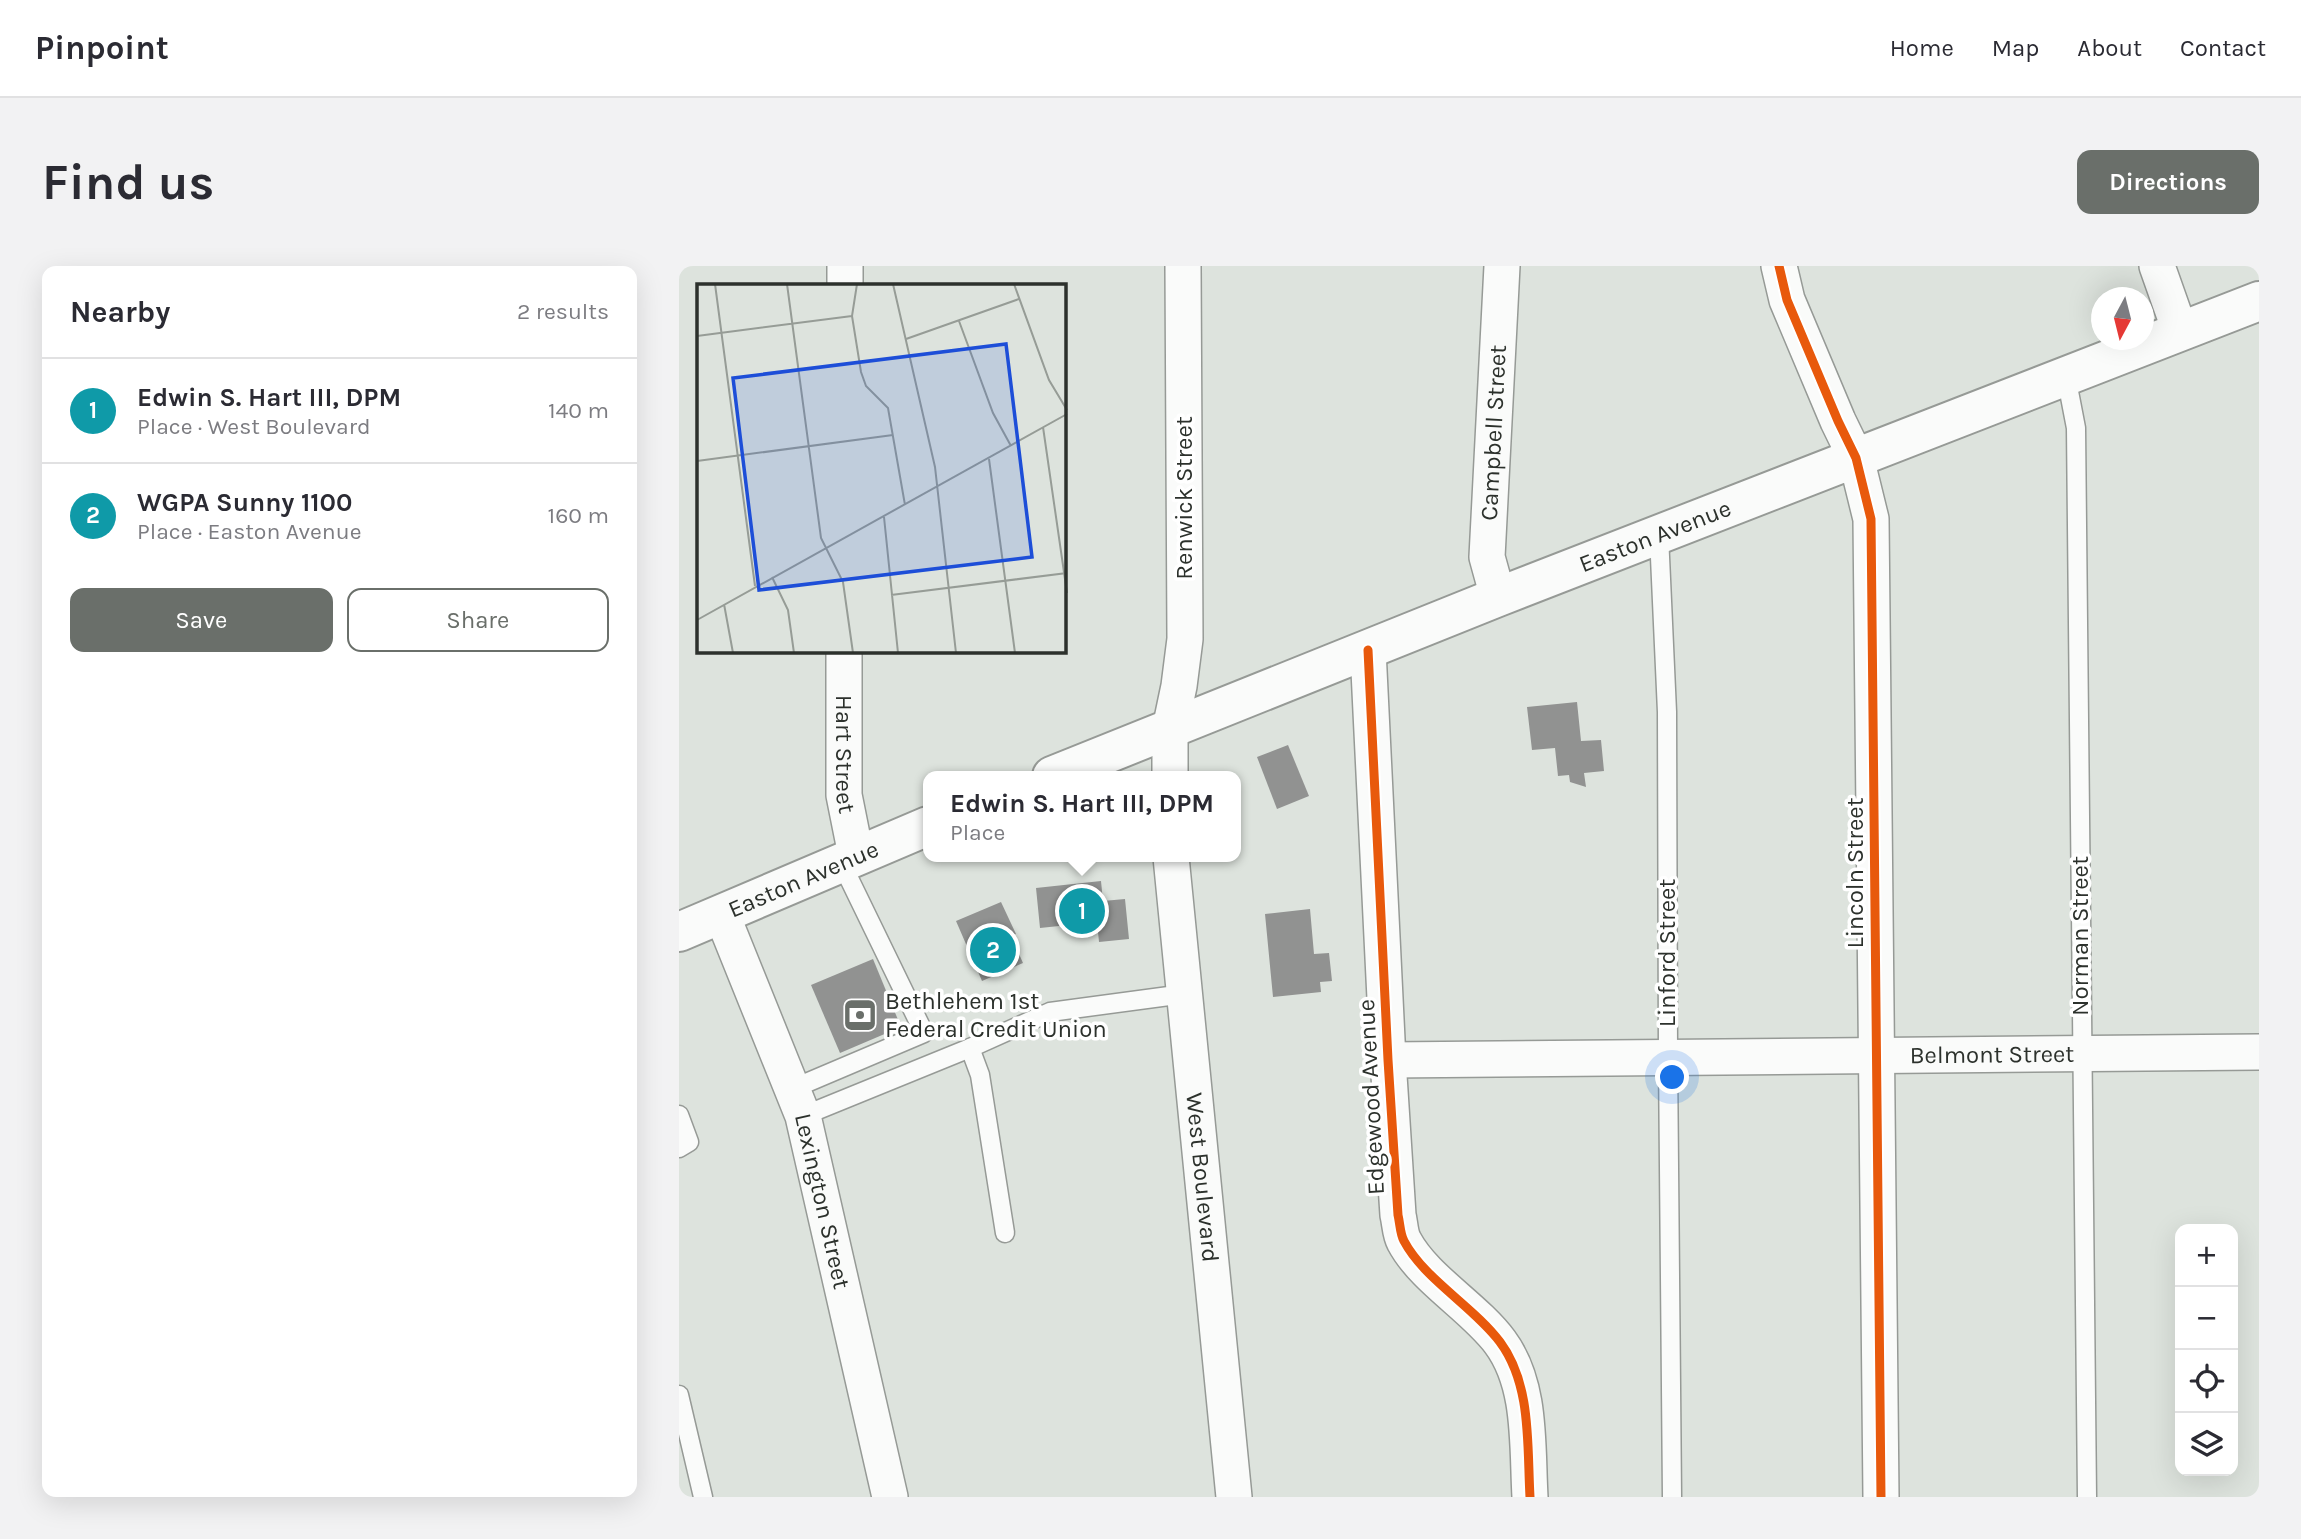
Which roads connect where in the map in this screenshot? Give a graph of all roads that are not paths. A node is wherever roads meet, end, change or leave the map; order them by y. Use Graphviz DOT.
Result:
graph roads {
  1 [pos="845,266"];
  2 [pos="1184,266"];
  3 [pos="1502,266"];
  4 [pos="1779,266"];
  5 [pos="2157,266"];
  6 [pos="845,284"];
  7 [pos="2259,301"];
  8 [pos="2180,331"];
  9 [pos="2066,376"];
  10 [pos="1856,458"];
  11 [pos="1659,535"];
  12 [pos="1498,597"];
  13 [pos="1368,650"];
  14 [pos="844,653"];
  15 [pos="1170,729"];
  16 [pos="1065,771"];
  17 [pos="1170,771"];
  18 [pos="923,828"];
  19 [pos="848,859"];
  20 [pos="1171,862"];
  21 [pos="722,915"];
  22 [pos="679,932"];
  23 [pos="1184,994"];
  24 [pos="970,1048"];
  25 [pos="2259,1052"];
  26 [pos="2081,1054"];
  27 [pos="1876,1056"];
  28 [pos="1668,1057"];
  29 [pos="1388,1060"];
  30 [pos="797,1103"];
  31 [pos="679,1115"];
  32 [pos="679,1148"];
  33 [pos="1005,1233"];
  34 [pos="679,1395"];
  35 [pos="703,1497"];
  36 [pos="890,1497"];
  37 [pos="1234,1497"];
  38 [pos="1530,1497"];
  39 [pos="1672,1497"];
  40 [pos="1881,1497"];
  41 [pos="2087,1497"];
  1 -- 6 [label="street"];
  2 -- 15 [label="street, Renwick Street"];
  3 -- 12 [label="street, Campbell Street"];
  4 -- 10 [label="street, Lincoln Street"];
  5 -- 8 [label="street"];
  7 -- 8 [label="main road, Easton Avenue"];
  8 -- 9 [label="main road, Easton Avenue"];
  9 -- 10 [label="main road, Easton Avenue"];
  9 -- 26 [label="lane, Norman Street"];
  10 -- 11 [label="main road, Easton Avenue"];
  10 -- 27 [label="street, Lincoln Street"];
  11 -- 12 [label="main road, Easton Avenue"];
  11 -- 28 [label="lane, Linford Street"];
  12 -- 13 [label="main road, Easton Avenue"];
  13 -- 15 [label="main road, Easton Avenue"];
  13 -- 29 [label="street, Edgewood Avenue"];
  14 -- 19 [label="street, Hart Street"];
  15 -- 16 [label="main road, Easton Avenue"];
  15 -- 17 [label="street"];
  18 -- 19 [label="main road, Easton Avenue"];
  19 -- 21 [label="main road, Easton Avenue"];
  19 -- 30 [label="lane"];
  20 -- 23 [label="street, West Boulevard"];
  21 -- 22 [label="main road, Easton Avenue"];
  21 -- 30 [label="street, Lexington Street"];
  23 -- 24 [label="lane"];
  23 -- 37 [label="street, West Boulevard"];
  24 -- 30 [label="lane"];
  24 -- 33 [label="lane"];
  25 -- 26 [label="street, Belmont Street"];
  26 -- 27 [label="street, Belmont Street"];
  26 -- 41 [label="lane, Norman Street"];
  27 -- 28 [label="street, Belmont Street"];
  27 -- 40 [label="street, Lincoln Street"];
  28 -- 29 [label="street, Belmont Street"];
  28 -- 39 [label="lane, Linford Street"];
  29 -- 38 [label="street, Edgewood Avenue"];
  30 -- 36 [label="street, Lexington Street"];
  31 -- 32 [label="lane"];
  34 -- 35 [label="lane"];
}
